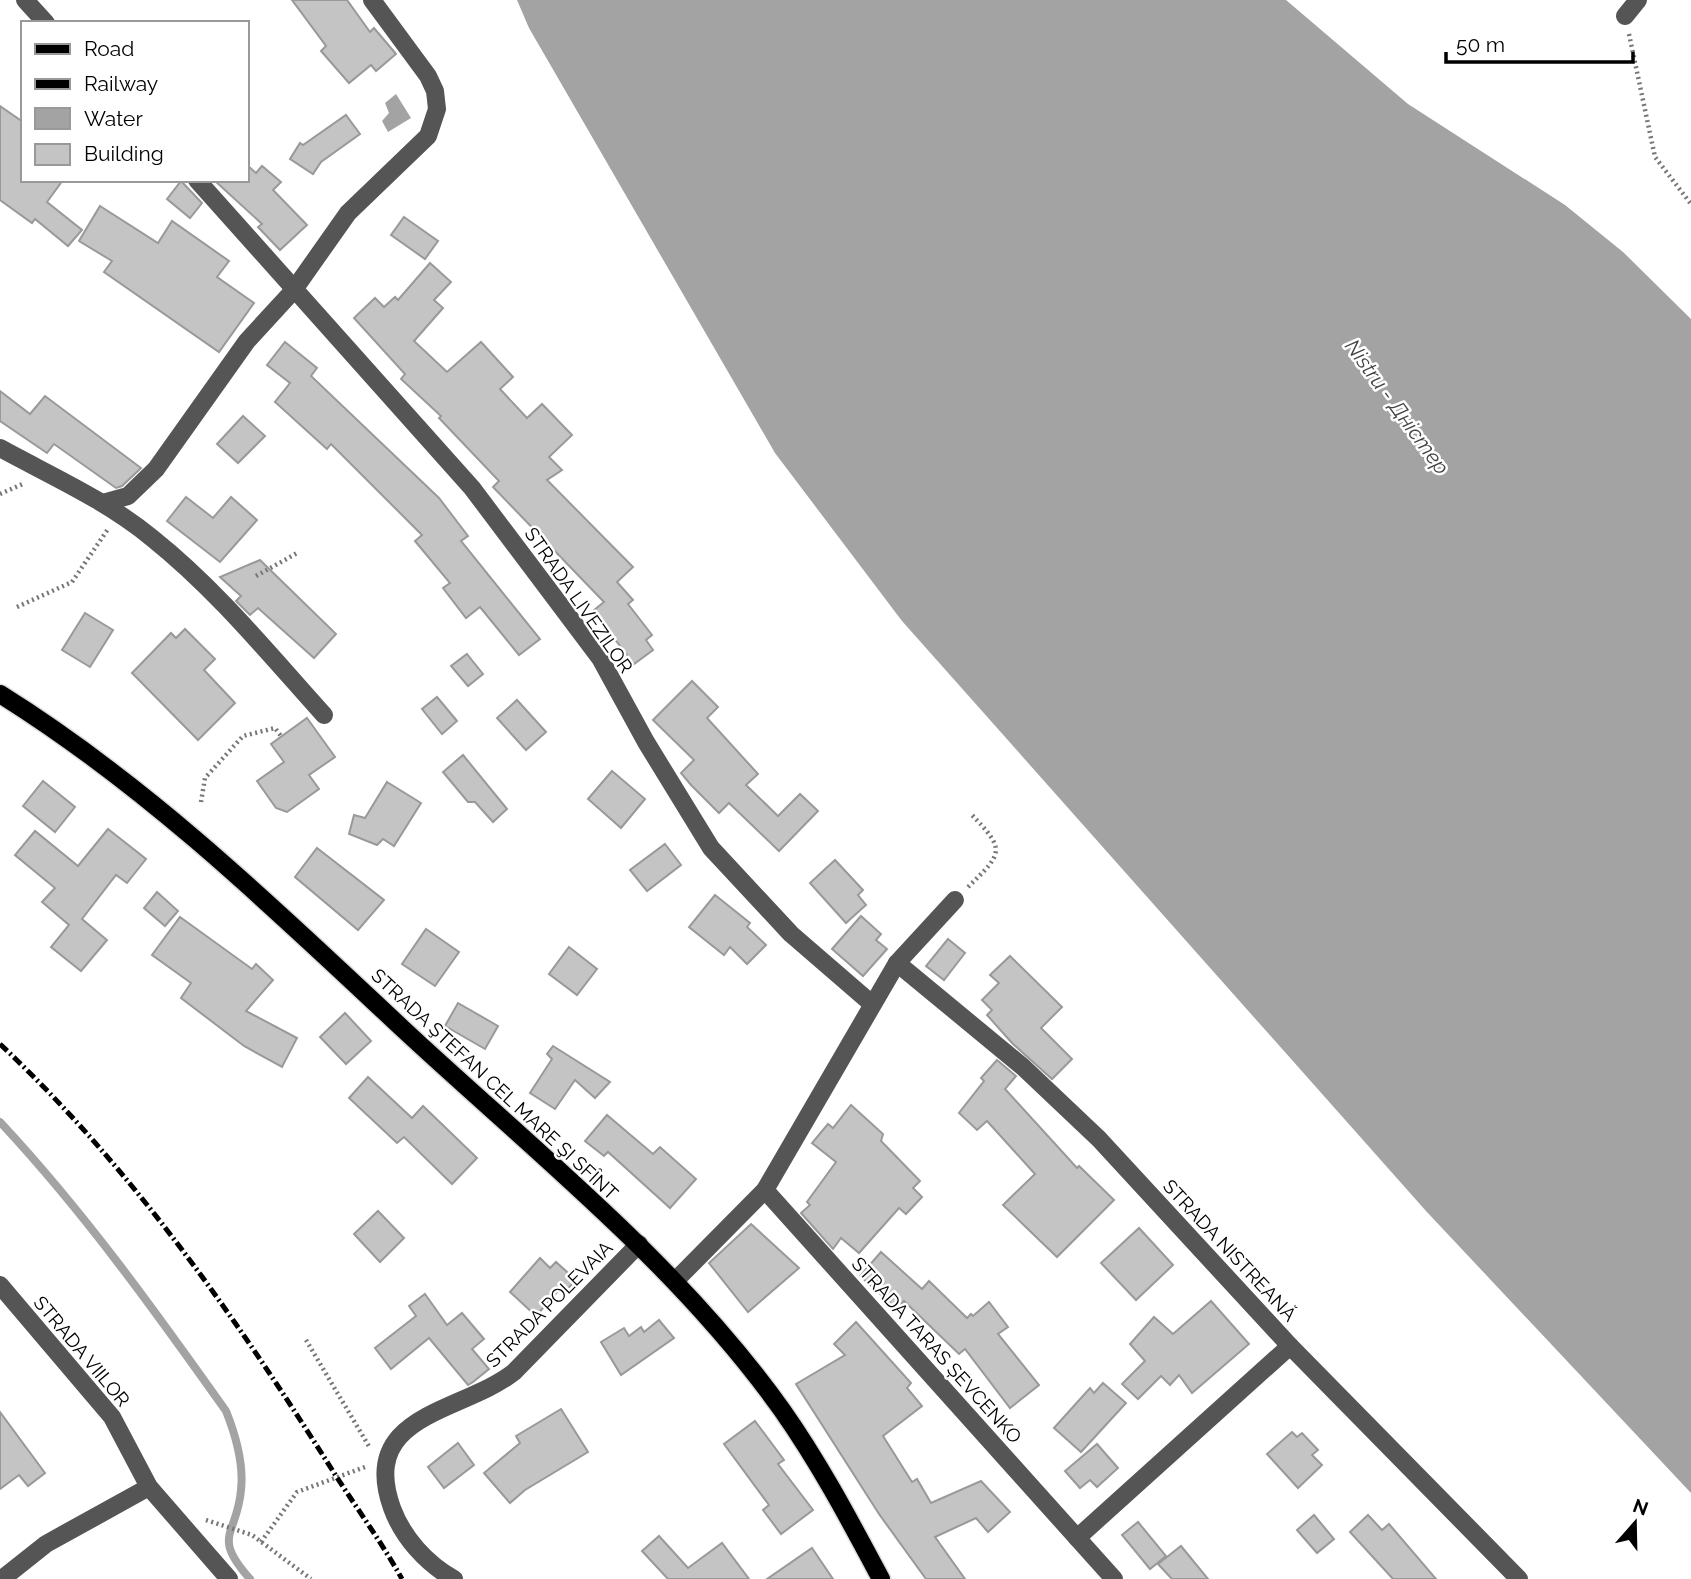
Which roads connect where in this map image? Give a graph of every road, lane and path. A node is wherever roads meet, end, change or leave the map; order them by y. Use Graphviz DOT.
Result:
graph roads {
  1 [pos="25,0"];
  2 [pos="372,0"];
  3 [pos="1638,0"];
  4 [pos="1625,16"];
  5 [pos="44,21"];
  6 [pos="199,182"];
  7 [pos="1691,204"];
  8 [pos="293,291"];
  9 [pos="0,448"];
  10 [pos="29,480"];
  11 [pos="0,494"];
  12 [pos="103,503"];
  13 [pos="119,514"];
  14 [pos="299,552"];
  15 [pos="256,576"];
  16 [pos="17,607"];
  17 [pos="0,694"];
  18 [pos="324,715"];
  19 [pos="281,736"];
  20 [pos="201,802"];
  21 [pos="971,814"];
  22 [pos="955,900"];
  23 [pos="897,963"];
  24 [pos="872,1004"];
  25 [pos="765,1190"];
  26 [pos="639,1244"];
  27 [pos="675,1282"];
  28 [pos="0,1285"];
  29 [pos="306,1340"];
  30 [pos="1290,1346"];
  31 [pos="385,1458"];
  32 [pos="149,1486"];
  33 [pos="222,1524"];
  34 [pos="1077,1538"];
  35 [pos="261,1542"];
  36 [pos="2,1579"];
  37 [pos="229,1579"];
  38 [pos="311,1579"];
  39 [pos="454,1579"];
  40 [pos="881,1579"];
  41 [pos="1114,1579"];
  42 [pos="1519,1579"];
  1 -- 5 [label="street"];
  2 -- 8 [label="street"];
  3 -- 4 [label="street"];
  4 -- 7 [label="path"];
  6 -- 8 [label="street, STRADA LIVEZILOR"];
  8 -- 12 [label="street"];
  8 -- 24 [label="street, STRADA LIVEZILOR"];
  9 -- 12 [label="street"];
  10 -- 11 [label="path"];
  12 -- 13 [label="street"];
  13 -- 16 [label="path"];
  13 -- 18 [label="street"];
  14 -- 15 [label="path"];
  17 -- 26 [label="main road, STRADA ŞTEFAN CEL MARE ŞI SFÎNT"];
  19 -- 20 [label="path"];
  21 -- 22 [label="path"];
  22 -- 23 [label="street"];
  23 -- 24 [label="street"];
  23 -- 30 [label="street, STRADA NISTREANĂ"];
  24 -- 25 [label="street"];
  25 -- 27 [label="street"];
  25 -- 34 [label="street, STRADA TARAS ȘEVCENKO"];
  26 -- 27 [label="main road, STRADA ŞTEFAN CEL MARE ŞI SFÎNT"];
  26 -- 31 [label="street, STRADA POLEVAIA"];
  27 -- 40 [label="main road, STRADA ŞTEFAN CEL MARE ŞI SFÎNT"];
  28 -- 32 [label="street, STRADA VIILOR"];
  29 -- 31 [label="path"];
  30 -- 34 [label="street"];
  30 -- 42 [label="street, STRADA NISTREANĂ"];
  31 -- 35 [label="path"];
  31 -- 39 [label="street"];
  32 -- 36 [label="street"];
  32 -- 37 [label="street, STRADA VIILOR"];
  33 -- 35 [label="path"];
  34 -- 41 [label="street, STRADA TARAS ȘEVCENKO"];
  35 -- 38 [label="path"];
}
